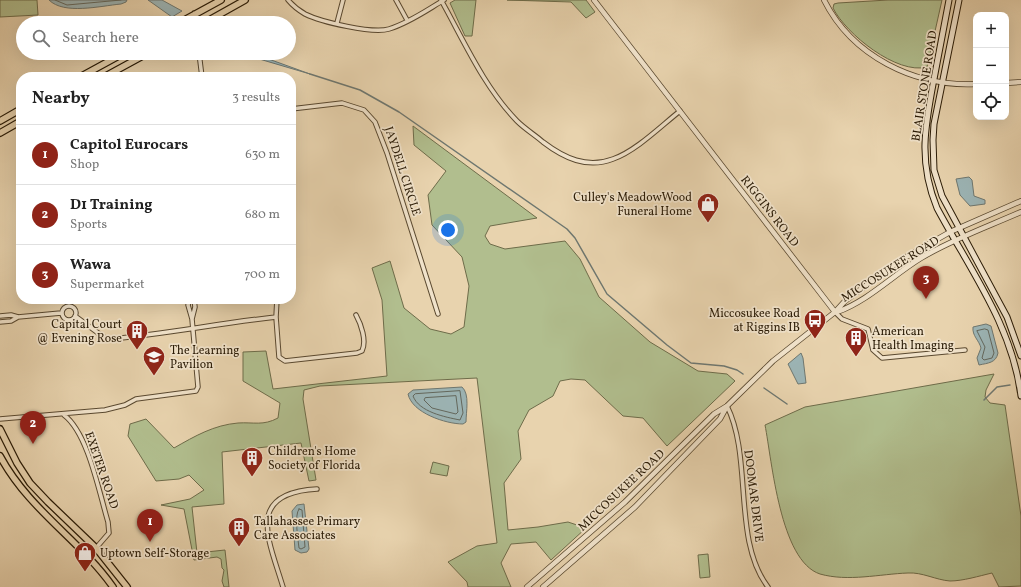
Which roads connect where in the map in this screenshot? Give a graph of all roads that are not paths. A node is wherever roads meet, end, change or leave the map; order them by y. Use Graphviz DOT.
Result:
graph roads {
  1 [pos="221,0"];
  2 [pos="245,0"];
  3 [pos="288,0"];
  4 [pos="343,0"];
  5 [pos="396,0"];
  6 [pos="443,0"];
  7 [pos="594,0"];
  8 [pos="824,0"];
  9 [pos="949,0"];
  10 [pos="958,0"];
  11 [pos="196,14"];
  12 [pos="192,16"];
  13 [pos="198,16"];
  14 [pos="216,16"];
  15 [pos="407,20"];
  16 [pos="337,23"];
  17 [pos="111,60"];
  18 [pos="135,60"];
  19 [pos="200,60"];
  20 [pos="89,72"];
  21 [pos="113,72"];
  22 [pos="201,72"];
  23 [pos="933,81"];
  24 [pos="1021,82"];
  25 [pos="942,83"];
  26 [pos="1009,83"];
  27 [pos="973,84"];
  28 [pos="296,108"];
  29 [pos="680,111"];
  30 [pos="16,112"];
  31 [pos="0,121"];
  32 [pos="16,124"];
  33 [pos="0,133"];
  34 [pos="1021,201"];
  35 [pos="1021,212"];
  36 [pos="958,228"];
  37 [pos="950,232"];
  38 [pos="963,237"];
  39 [pos="955,241"];
  40 [pos="188,304"];
  41 [pos="195,304"];
  42 [pos="277,304"];
  43 [pos="835,312"];
  44 [pos="61,313"];
  45 [pos="438,314"];
  46 [pos="356,315"];
  47 [pos="0,316"];
  48 [pos="75,316"];
  49 [pos="18,317"];
  50 [pos="276,317"];
  51 [pos="192,319"];
  52 [pos="0,322"];
  53 [pos="193,328"];
  54 [pos="965,350"];
  55 [pos="1021,356"];
  56 [pos="1019,371"];
  57 [pos="1021,396"];
  58 [pos="727,406"];
  59 [pos="63,414"];
  60 [pos="0,419"];
  61 [pos="0,429"];
  62 [pos="0,456"];
  63 [pos="643,485"];
  64 [pos="317,489"];
  65 [pos="649,493"];
  66 [pos="96,548"];
  67 [pos="87,555"];
  68 [pos="113,587"];
  69 [pos="127,587"];
  70 [pos="283,587"];
  71 [pos="527,587"];
  72 [pos="543,587"];
  73 [pos="768,587"];
  1 -- 11 [label="main road"];
  2 -- 14 [label="main road"];
  3 -- 16 [label="street"];
  4 -- 16 [label="street"];
  5 -- 15 [label="street"];
  6 -- 15 [label="street"];
  6 -- 29 [label="street"];
  7 -- 29 [label="street, RIGGINS ROAD"];
  8 -- 23 [label="street"];
  9 -- 23 [label="main road, BLAIR STONE ROAD"];
  10 -- 25 [label="main road, BLAIR STONE ROAD"];
  11 -- 12 [label="main road"];
  11 -- 13 [label="main road"];
  15 -- 16 [label="street"];
  17 -- 20 [label="main road"];
  18 -- 21 [label="main road"];
  19 -- 22 [label="street"];
  23 -- 25 [label="street"];
  23 -- 37 [label="main road, BLAIR STONE ROAD"];
  24 -- 26 [label="street"];
  25 -- 27 [label="street"];
  25 -- 36 [label="main road, BLAIR STONE ROAD"];
  28 -- 45 [label="street, JAYDELL CIRCLE"];
  29 -- 43 [label="street, RIGGINS ROAD"];
  30 -- 31 [label="main road"];
  32 -- 33 [label="main road"];
  34 -- 36 [label="street, MICCOSUKEE ROAD"];
  35 -- 38 [label="street, MICCOSUKEE ROAD"];
  36 -- 37 [label="street, MICCOSUKEE ROAD"];
  36 -- 38 [label="main road, BLAIR STONE ROAD"];
  37 -- 39 [label="main road, BLAIR STONE ROAD"];
  37 -- 43 [label="street, MICCOSUKEE ROAD"];
  38 -- 39 [label="street, MICCOSUKEE ROAD"];
  38 -- 55 [label="main road, BLAIR STONE ROAD"];
  39 -- 43 [label="street, MICCOSUKEE ROAD"];
  39 -- 56 [label="main road, BLAIR STONE ROAD"];
  40 -- 51 [label="street"];
  41 -- 51 [label="street"];
  42 -- 50 [label="street"];
  43 -- 54 [label="street, RIGGINS ROAD"];
  43 -- 58 [label="street, MICCOSUKEE ROAD"];
  44 -- 48 [label="street"];
  44 -- 48 [label="street"];
  44 -- 49 [label="street"];
  46 -- 50 [label="street"];
  47 -- 49 [label="street"];
  48 -- 53 [label="street"];
  49 -- 52 [label="street"];
  50 -- 53 [label="street"];
  51 -- 53 [label="street"];
  53 -- 59 [label="street"];
  56 -- 57 [label="main road, BLAIR STONE ROAD"];
  58 -- 63 [label="street, MICCOSUKEE ROAD"];
  58 -- 65 [label="street, MICCOSUKEE ROAD"];
  58 -- 73 [label="street, DOOMAR DRIVE"];
  59 -- 60 [label="street"];
  59 -- 66 [label="street, EXETER ROAD"];
  61 -- 66 [label="main road"];
  62 -- 67 [label="main road"];
  63 -- 65 [label="street"];
  63 -- 71 [label="street, MICCOSUKEE ROAD"];
  64 -- 70 [label="street"];
  65 -- 72 [label="street, MICCOSUKEE ROAD"];
  66 -- 67 [label="main road"];
  66 -- 69 [label="main road"];
  67 -- 68 [label="main road"];
}
